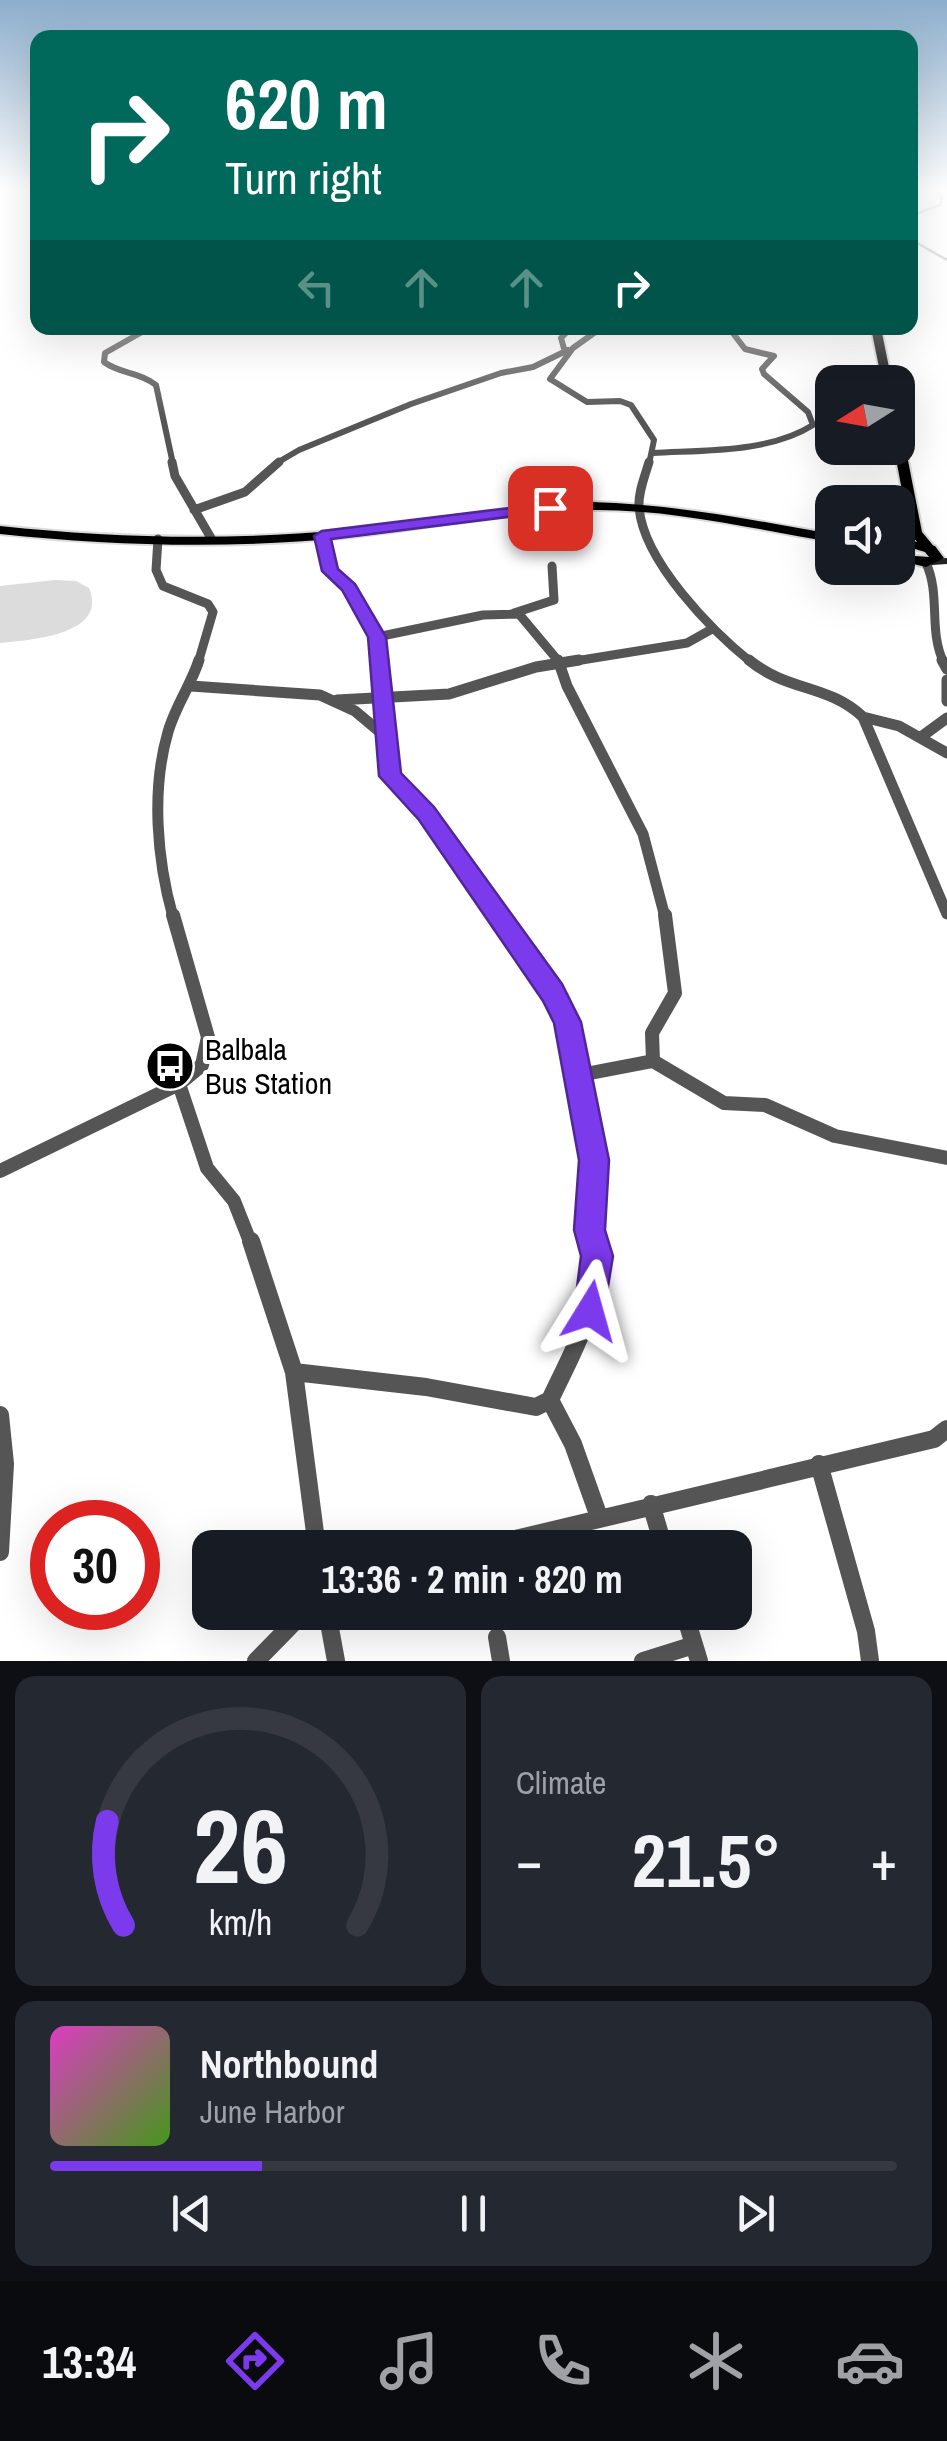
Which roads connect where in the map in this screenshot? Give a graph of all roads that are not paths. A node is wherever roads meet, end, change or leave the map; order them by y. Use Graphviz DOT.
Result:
graph roads {
  1 [pos="136,335"];
  2 [pos="564,335"];
  3 [pos="591,335"];
  4 [pos="734,335"];
  5 [pos="877,335"];
  6 [pos="569,350"];
  7 [pos="884,365"];
  8 [pos="653,453"];
  9 [pos="639,508"];
  10 [pos="194,510"];
  11 [pos="0,530"];
  12 [pos="815,535"];
  13 [pos="322,536"];
  14 [pos="158,538"];
  15 [pos="211,538"];
  16 [pos="936,557"];
  17 [pos="552,566"];
  18 [pos="514,613"];
  19 [pos="712,630"];
  20 [pos="377,637"];
  21 [pos="560,664"];
  22 [pos="947,669"];
  23 [pos="947,680"];
  24 [pos="191,686"];
  25 [pos="383,696"];
  26 [pos="336,700"];
  27 [pos="947,700"];
  28 [pos="863,717"];
  29 [pos="947,718"];
  30 [pos="386,737"];
  31 [pos="921,737"];
  32 [pos="947,753"];
  33 [pos="947,914"];
  34 [pos="653,1060"];
  35 [pos="580,1075"];
  36 [pos="179,1084"];
  37 [pos="947,1158"];
  38 [pos="0,1171"];
  39 [pos="294,1372"];
  40 [pos="550,1400"];
  41 [pos="0,1415"];
  42 [pos="947,1429"];
  43 [pos="819,1464"];
  44 [pos="651,1504"];
  45 [pos="598,1517"];
  46 [pos="315,1530"];
  47 [pos="548,1530"];
  48 [pos="659,1530"];
  49 [pos="0,1552"];
  50 [pos="286,1630"];
  51 [pos="330,1630"];
  52 [pos="497,1637"];
  53 [pos="696,1653"];
  54 [pos="256,1661"];
  55 [pos="336,1661"];
  56 [pos="501,1661"];
  57 [pos="643,1661"];
  58 [pos="870,1661"];
  1 -- 10 [label="street"];
  2 -- 6 [label="street"];
  3 -- 6 [label="street"];
  4 -- 8 [label="street"];
  5 -- 7 [label="main road"];
  6 -- 8 [label="street"];
  6 -- 10 [label="street"];
  8 -- 9 [label="street"];
  9 -- 12 [label="main road"];
  9 -- 13 [label="main road"];
  9 -- 19 [label="street"];
  10 -- 15 [label="street"];
  11 -- 14 [label="main road"];
  13 -- 15 [label="main road"];
  13 -- 20 [label="street"];
  14 -- 15 [label="main road"];
  14 -- 24 [label="street"];
  16 -- 22 [label="street"];
  17 -- 18 [label="street"];
  18 -- 20 [label="street"];
  18 -- 21 [label="street"];
  19 -- 21 [label="street"];
  19 -- 28 [label="street"];
  20 -- 25 [label="street"];
  21 -- 25 [label="street"];
  21 -- 34 [label="street"];
  23 -- 27 [label="street"];
  24 -- 26 [label="street"];
  24 -- 36 [label="street"];
  25 -- 26 [label="street"];
  25 -- 30 [label="street"];
  26 -- 30 [label="street"];
  28 -- 31 [label="street"];
  28 -- 33 [label="street"];
  29 -- 31 [label="street"];
  30 -- 35 [label="street"];
  31 -- 32 [label="street"];
  34 -- 35 [label="street"];
  34 -- 37 [label="street"];
  35 -- 40 [label="street"];
  36 -- 38 [label="street"];
  36 -- 39 [label="street"];
  39 -- 40 [label="street"];
  39 -- 46 [label="street"];
  40 -- 45 [label="street"];
  41 -- 49 [label="street"];
  42 -- 43 [label="street"];
  43 -- 44 [label="street"];
  43 -- 58 [label="street"];
  44 -- 45 [label="street"];
  44 -- 48 [label="street"];
  45 -- 47 [label="street"];
  50 -- 54 [label="street"];
  51 -- 55 [label="street"];
  52 -- 56 [label="street"];
  53 -- 57 [label="street"];
}
